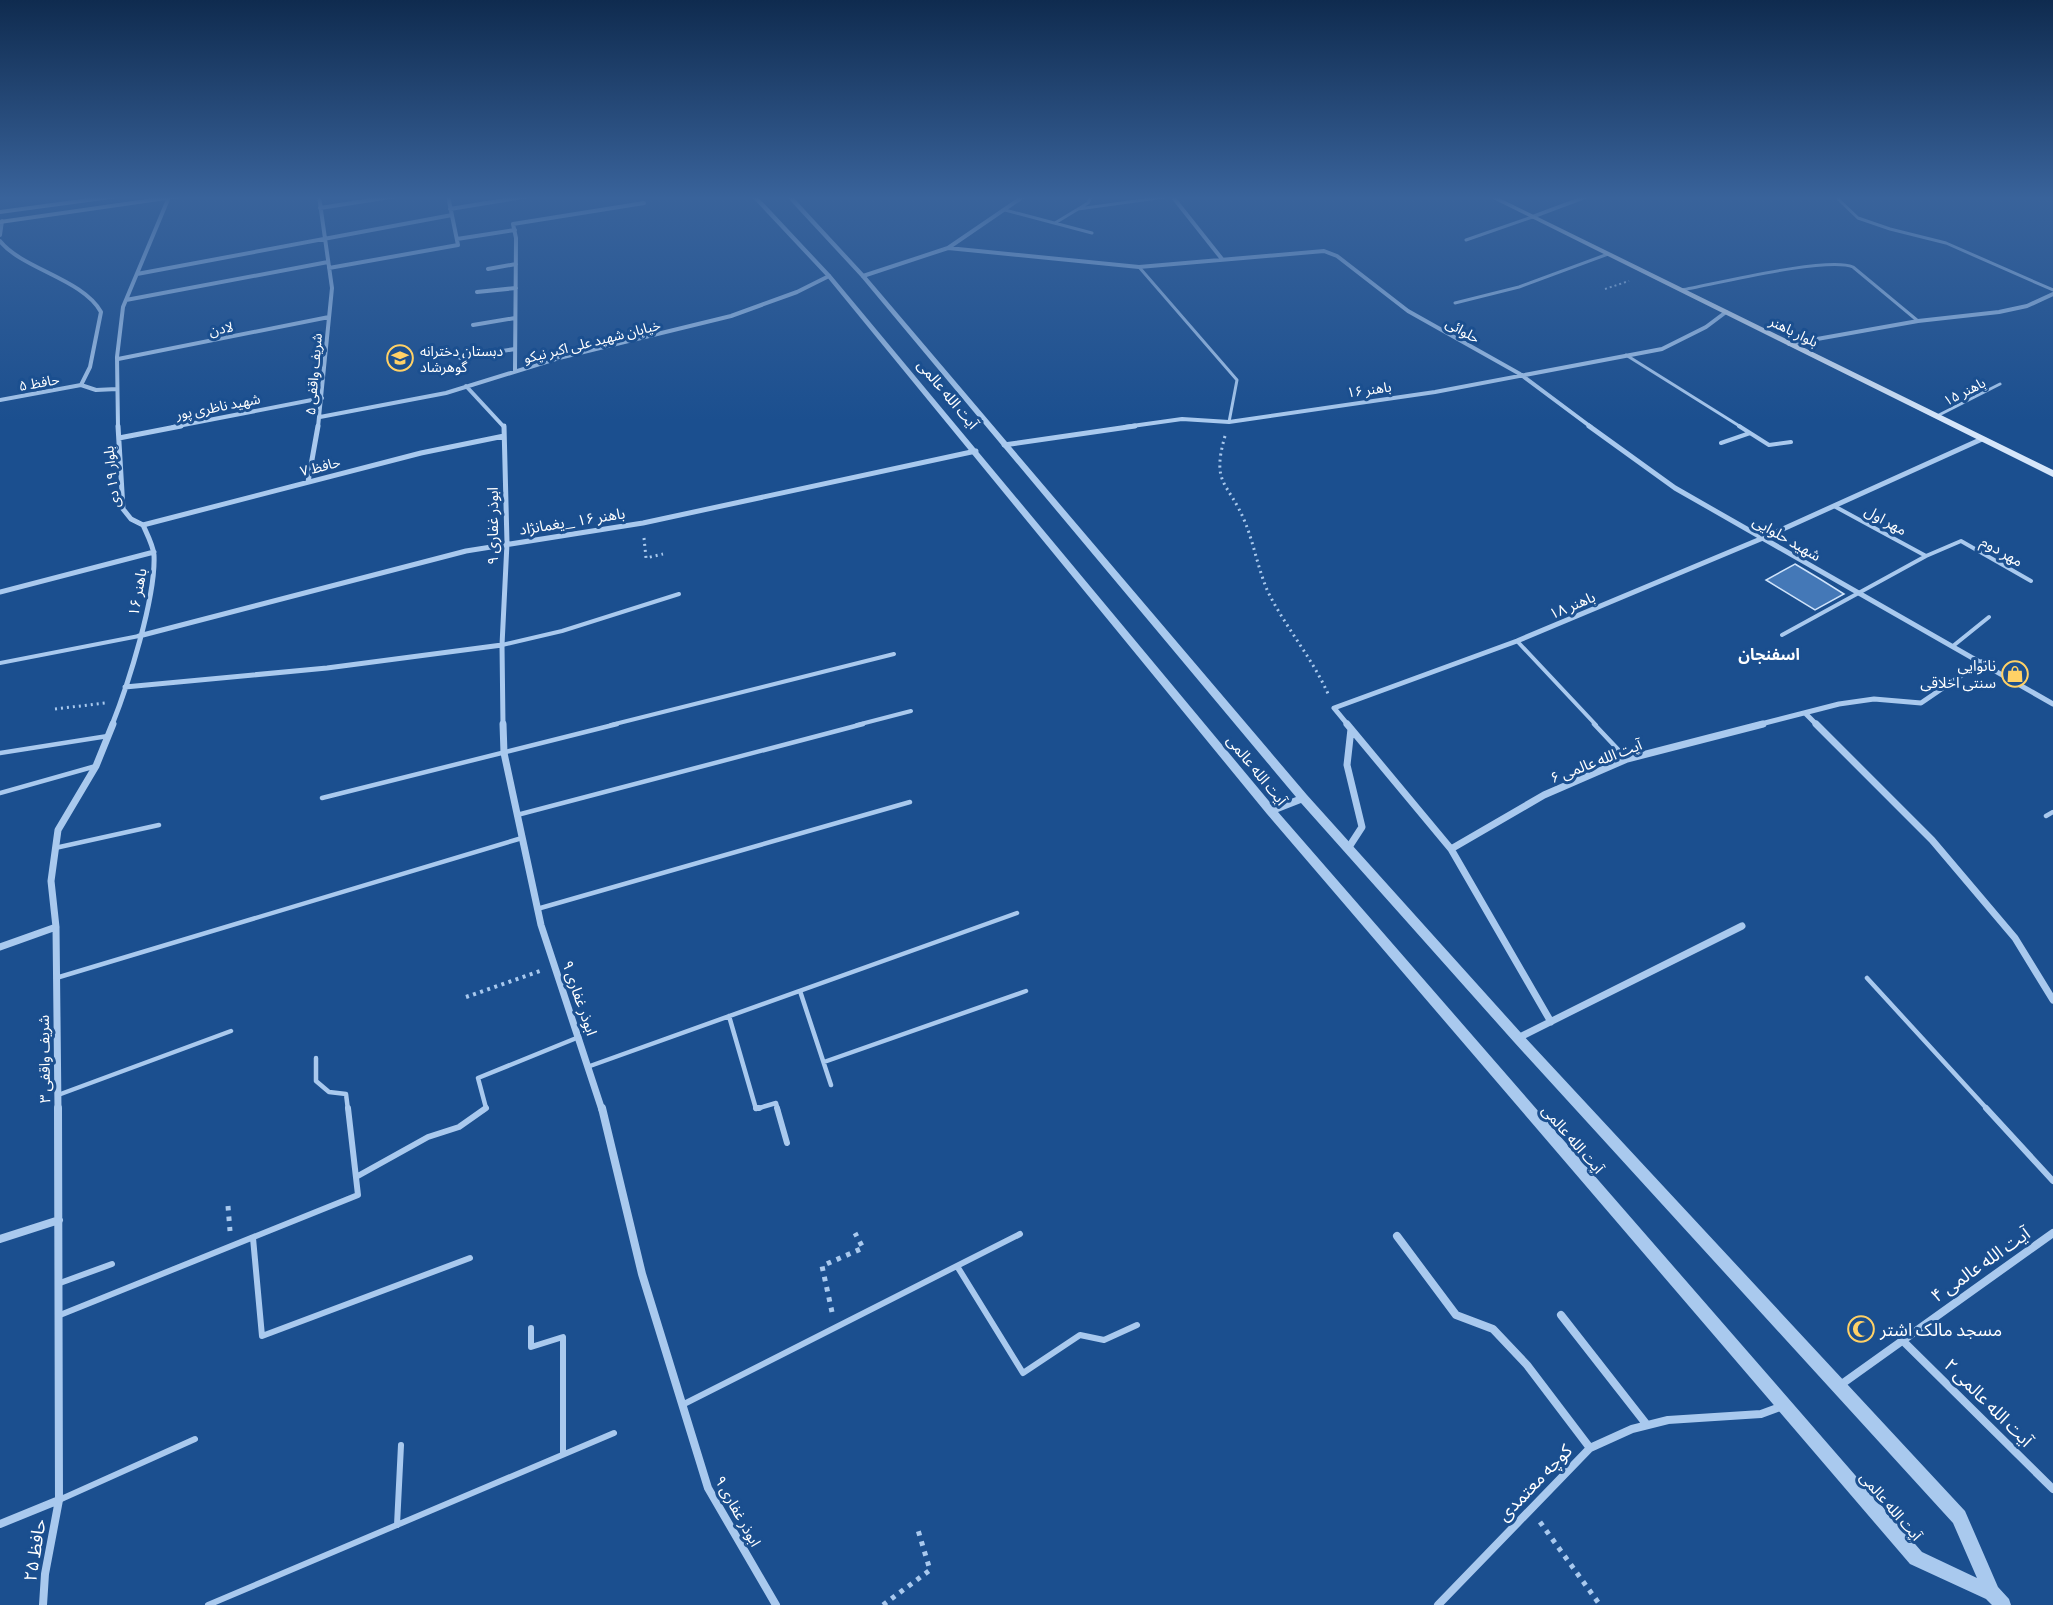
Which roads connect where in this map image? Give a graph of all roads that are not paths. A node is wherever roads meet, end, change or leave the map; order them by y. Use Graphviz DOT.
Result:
graph roads {
  1 [pos="47,271"];
  2 [pos="138,271"];
  3 [pos="153,271"];
  4 [pos="281,271"];
  5 [pos="329,271"];
  6 [pos="516,271"];
  7 [pos="824,271"];
  8 [pos="858,271"];
  9 [pos="878,271"];
  10 [pos="1142,271"];
  11 [pos="1356,271"];
  12 [pos="1562,271"];
  13 [pos="1643,271"];
  14 [pos="1783,271"];
  15 [pos="1858,271"];
  16 [pos="2007,271"];
  17 [pos="137,274"];
  18 [pos="829,276"];
  19 [pos="863,276"];
  20 [pos="516,288"];
  21 [pos="1682,290"];
  22 [pos="477,292"];
  23 [pos="2053,292"];
  24 [pos="126,300"];
  25 [pos="1455,303"];
  26 [pos="1726,312"];
  27 [pos="329,317"];
  28 [pos="515,318"];
  29 [pos="1918,321"];
  30 [pos="473,325"];
  31 [pos="1790,344"];
  32 [pos="515,349"];
  33 [pos="1626,355"];
  34 [pos="460,357"];
  35 [pos="118,359"];
  36 [pos="515,371"];
  37 [pos="1520,374"];
  38 [pos="2000,384"];
  39 [pos="81,385"];
  40 [pos="466,386"];
  41 [pos="117,389"];
  42 [pos="322,398"];
  43 [pos="0,400"];
  44 [pos="1937,416"];
  45 [pos="320,417"];
  46 [pos="1229,422"];
  47 [pos="1750,433"];
  48 [pos="504,436"];
  49 [pos="119,438"];
  50 [pos="1982,439"];
  51 [pos="1791,442"];
  52 [pos="1720,443"];
  53 [pos="1004,445"];
  54 [pos="976,451"];
  55 [pos="2053,474"];
  56 [pos="308,482"];
  57 [pos="1834,506"];
  58 [pos="143,525"];
  59 [pos="1763,538"];
  60 [pos="507,543"];
  61 [pos="153,552"];
  62 [pos="1926,556"];
  63 [pos="2031,581"];
  64 [pos="0,592"];
  65 [pos="1860,593"];
  66 [pos="679,594"];
  67 [pos="1989,617"];
  68 [pos="1782,635"];
  69 [pos="139,636"];
  70 [pos="1517,641"];
  71 [pos="502,645"];
  72 [pos="1953,646"];
  73 [pos="894,654"];
  74 [pos="1981,662"];
  75 [pos="0,663"];
  76 [pos="125,687"];
  77 [pos="2053,704"];
  78 [pos="911,711"];
  79 [pos="1805,713"];
  80 [pos="1351,729"];
  81 [pos="108,735"];
  82 [pos="0,753"];
  83 [pos="504,753"];
  84 [pos="1627,759"];
  85 [pos="96,766"];
  86 [pos="0,793"];
  87 [pos="322,798"];
  88 [pos="1303,798"];
  89 [pos="910,802"];
  90 [pos="1271,811"];
  91 [pos="2053,812"];
  92 [pos="517,815"];
  93 [pos="2046,816"];
  94 [pos="159,825"];
  95 [pos="522,838"];
  96 [pos="1348,847"];
  97 [pos="55,848"];
  98 [pos="1451,849"];
  99 [pos="537,909"];
  100 [pos="1017,913"];
  101 [pos="1742,926"];
  102 [pos="56,927"];
  103 [pos="0,947"];
  104 [pos="56,978"];
  105 [pos="1868,978"];
  106 [pos="800,991"];
  107 [pos="1026,991"];
  108 [pos="2053,1000"];
  109 [pos="729,1016"];
  110 [pos="1551,1022"];
  111 [pos="231,1031"];
  112 [pos="579,1036"];
  113 [pos="1518,1038"];
  114 [pos="316,1058"];
  115 [pos="824,1062"];
  116 [pos="590,1066"];
  117 [pos="831,1085"];
  118 [pos="58,1095"];
  119 [pos="787,1143"];
  120 [pos="356,1177"];
  121 [pos="2053,1181"];
  122 [pos="59,1220"];
  123 [pos="2053,1233"];
  124 [pos="1020,1234"];
  125 [pos="1396,1236"];
  126 [pos="253,1238"];
  127 [pos="0,1239"];
  128 [pos="470,1258"];
  129 [pos="112,1264"];
  130 [pos="957,1266"];
  131 [pos="60,1283"];
  132 [pos="60,1315"];
  133 [pos="1561,1315"];
  134 [pos="1137,1325"];
  135 [pos="531,1328"];
  136 [pos="1902,1340"];
  137 [pos="1839,1386"];
  138 [pos="682,1405"];
  139 [pos="1783,1406"];
  140 [pos="1647,1425"];
  141 [pos="614,1433"];
  142 [pos="195,1440"];
  143 [pos="401,1445"];
  144 [pos="1590,1448"];
  145 [pos="563,1454"];
  146 [pos="2053,1489"];
  147 [pos="58,1500"];
  148 [pos="0,1524"];
  149 [pos="397,1525"];
  150 [pos="1998,1599"];
  151 [pos="43,1605"];
  152 [pos="208,1605"];
  153 [pos="776,1605"];
  154 [pos="1438,1605"];
  1 -- 39 [label="street"];
  2 -- 17 [label="street, بلوار ۱۹ دی"];
  3 -- 17 [label="street"];
  4 -- 24 [label="street"];
  5 -- 27 [label="street, شریف واقفی ۵"];
  6 -- 20 [label="street"];
  7 -- 18 [label="street, آیت الله عالمی"];
  8 -- 19 [label="street, آیت الله عالمی"];
  9 -- 19 [label="street"];
  10 -- 46 [label="lane"];
  11 -- 37 [label="street, حلوائی"];
  12 -- 25 [label="lane"];
  13 -- 21 [label="main road, بلوار باهنر"];
  14 -- 21 [label="lane"];
  15 -- 29 [label="lane"];
  16 -- 23 [label="lane"];
  17 -- 24 [label="street, بلوار ۱۹ دی"];
  18 -- 36 [label="street, خیابان شهید علی اکبر نیکو"];
  18 -- 54 [label="street, آیت الله عالمی"];
  19 -- 53 [label="street, آیت الله عالمی"];
  20 -- 22 [label="street"];
  20 -- 28 [label="street"];
  21 -- 26 [label="main road, بلوار باهنر"];
  23 -- 29 [label="street"];
  24 -- 35 [label="street, بلوار ۱۹ دی"];
  26 -- 31 [label="main road, بلوار باهنر"];
  26 -- 33 [label="street, باهنر ۱۶"];
  27 -- 35 [label="street, لادن"];
  27 -- 42 [label="street, شریف واقفی ۵"];
  28 -- 30 [label="street"];
  28 -- 32 [label="street"];
  29 -- 31 [label="street"];
  31 -- 44 [label="main road, بلوار باهنر"];
  32 -- 34 [label="street"];
  32 -- 36 [label="street"];
  33 -- 37 [label="street, باهنر ۱۶"];
  33 -- 47 [label="lane"];
  35 -- 41 [label="street, بلوار ۱۹ دی"];
  36 -- 40 [label="street, خیابان شهید علی اکبر نیکو"];
  37 -- 46 [label="street, باهنر ۱۶"];
  37 -- 59 [label="street, شهید حلوایی"];
  38 -- 44 [label="lane, باهنر ۱۵"];
  39 -- 41 [label="street, حافظ ۵"];
  39 -- 43 [label="street, حافظ ۵"];
  40 -- 45 [label="street, خیابان شهید علی اکبر نیکو"];
  40 -- 48 [label="street, ابوذر غفاری ۹"];
  41 -- 49 [label="street, بلوار ۱۹ دی"];
  42 -- 45 [label="street, شریف واقفی ۵"];
  42 -- 49 [label="street, شهید ناظری پور"];
  44 -- 50 [label="main road, بلوار باهنر"];
  45 -- 56 [label="street, شریف واقفی ۵"];
  46 -- 53 [label="street, باهنر ۱۶"];
  47 -- 51 [label="lane"];
  47 -- 52 [label="lane"];
  48 -- 56 [label="street, حافظ ۷"];
  48 -- 60 [label="street, ابوذر غفاری ۹"];
  49 -- 58 [label="street, بلوار ۱۹ دی"];
  50 -- 55 [label="main road, بلوار باهنر"];
  50 -- 57 [label="street, باهنر ۱۸"];
  53 -- 88 [label="street, آیت الله عالمی"];
  54 -- 60 [label="street, باهنر ۱۶ _یغمانژاد"];
  54 -- 90 [label="street, آیت الله عالمی"];
  56 -- 58 [label="street, حافظ ۷"];
  57 -- 59 [label="street, باهنر ۱۸"];
  57 -- 62 [label="lane, مهر اول"];
  58 -- 61 [label="street, بلوار ۱۹ دی"];
  59 -- 65 [label="street, شهید حلوایی"];
  59 -- 70 [label="street, باهنر ۱۸"];
  60 -- 69 [label="street, باهنر ۱۶ _یغمانژاد"];
  60 -- 71 [label="street, ابوذر غفاری ۹"];
  61 -- 64 [label="street"];
  61 -- 69 [label="street, باهنر ۱۶"];
  62 -- 63 [label="lane, مهر دوم"];
  62 -- 65 [label="lane"];
  65 -- 68 [label="lane"];
  65 -- 72 [label="street, شهید حلوایی"];
  66 -- 71 [label="lane"];
  67 -- 72 [label="lane"];
  69 -- 75 [label="lane"];
  69 -- 76 [label="street, شریف واقفی ۳"];
  70 -- 80 [label="street, باهنر ۱۸"];
  70 -- 84 [label="lane"];
  71 -- 76 [label="street"];
  71 -- 83 [label="street, ابوذر غفاری ۹"];
  72 -- 74 [label="street, شهید حلوایی"];
  73 -- 83 [label="lane"];
  74 -- 77 [label="street, شهید حلوایی"];
  74 -- 79 [label="street, آیت الله عالمی ۶"];
  76 -- 81 [label="street, شریف واقفی ۳"];
  78 -- 92 [label="lane"];
  79 -- 84 [label="street, آیت الله عالمی ۶"];
  79 -- 108 [label="street"];
  80 -- 96 [label="street"];
  80 -- 98 [label="street"];
  81 -- 82 [label="lane"];
  81 -- 85 [label="street, شریف واقفی ۳"];
  83 -- 87 [label="lane"];
  83 -- 92 [label="street, ابوذر غفاری ۹"];
  84 -- 98 [label="street, آیت الله عالمی ۶"];
  85 -- 86 [label="lane"];
  85 -- 97 [label="street, شریف واقفی ۳"];
  88 -- 90 [label="street"];
  88 -- 96 [label="street, آیت الله عالمی"];
  89 -- 99 [label="lane"];
  90 -- 139 [label="street, آیت الله عالمی"];
  91 -- 93 [label="lane"];
  92 -- 95 [label="street, ابوذر غفاری ۹"];
  94 -- 97 [label="lane"];
  95 -- 99 [label="street, ابوذر غفاری ۹"];
  95 -- 104 [label="lane"];
  96 -- 113 [label="street, آیت الله عالمی"];
  97 -- 102 [label="street, شریف واقفی ۳"];
  98 -- 110 [label="street"];
  99 -- 112 [label="street, ابوذر غفاری ۹"];
  100 -- 106 [label="lane"];
  101 -- 110 [label="street"];
  102 -- 103 [label="street"];
  102 -- 104 [label="street, شریف واقفی ۳"];
  104 -- 118 [label="street, شریف واقفی ۳"];
  105 -- 121 [label="lane"];
  106 -- 109 [label="lane"];
  106 -- 115 [label="lane"];
  107 -- 115 [label="lane"];
  109 -- 116 [label="lane"];
  109 -- 119 [label="lane"];
  110 -- 113 [label="street"];
  111 -- 118 [label="lane"];
  112 -- 116 [label="street, ابوذر غفاری ۹"];
  112 -- 120 [label="lane"];
  113 -- 137 [label="street, آیت الله عالمی"];
  114 -- 120 [label="lane"];
  115 -- 117 [label="lane"];
  116 -- 138 [label="street, ابوذر غفاری ۹"];
  118 -- 122 [label="street, شریف واقفی ۳"];
  120 -- 126 [label="lane"];
  122 -- 127 [label="street"];
  122 -- 131 [label="street, شریف واقفی ۳"];
  123 -- 136 [label="street, آیت الله عالمی ۴"];
  124 -- 130 [label="lane"];
  125 -- 144 [label="street"];
  126 -- 128 [label="lane"];
  126 -- 132 [label="lane"];
  129 -- 131 [label="lane"];
  130 -- 134 [label="lane"];
  130 -- 138 [label="lane"];
  131 -- 132 [label="street, شریف واقفی ۳"];
  132 -- 147 [label="street, شریف واقفی ۳"];
  133 -- 140 [label="street"];
  135 -- 145 [label="lane"];
  136 -- 137 [label="street, آیت الله عالمی ۴"];
  136 -- 146 [label="street, آیت الله عالمی ۲"];
  137 -- 150 [label="street, آیت الله عالمی"];
  138 -- 153 [label="street, ابوذر غفاری ۹"];
  139 -- 140 [label="street, کوچه معتمدی"];
  139 -- 150 [label="street, آیت الله عالمی"];
  140 -- 144 [label="street, کوچه معتمدی"];
  141 -- 145 [label="lane"];
  142 -- 147 [label="lane"];
  143 -- 149 [label="lane"];
  144 -- 154 [label="street, کوچه معتمدی"];
  145 -- 149 [label="lane"];
  147 -- 148 [label="street"];
  147 -- 151 [label="street, حافظ ۲۵"];
  149 -- 152 [label="lane"];
}
